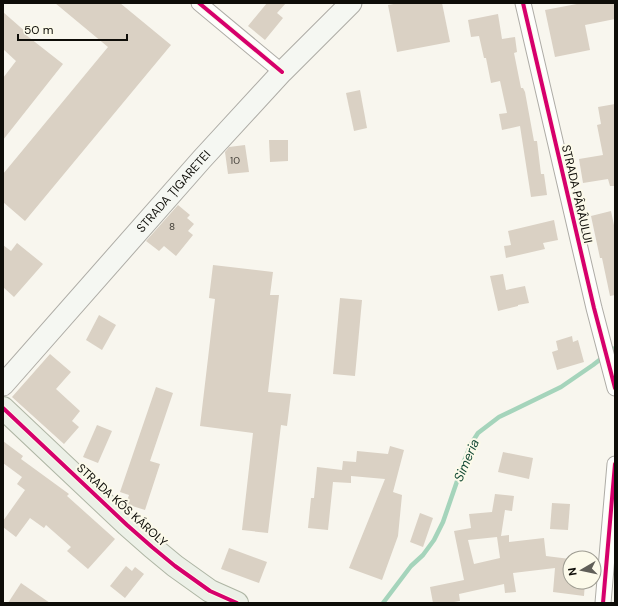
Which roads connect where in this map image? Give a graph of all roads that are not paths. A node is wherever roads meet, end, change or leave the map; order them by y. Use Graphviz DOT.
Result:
graph roads {
  1 [pos="199,3"];
  2 [pos="351,3"];
  3 [pos="523,3"];
  4 [pos="282,72"];
  5 [pos="3,385"];
  6 [pos="615,387"];
  7 [pos="3,408"];
  8 [pos="615,464"];
  9 [pos="237,603"];
  10 [pos="604,603"];
  1 -- 4 [label="street"];
  2 -- 4 [label="main road, STRADA ȚIGARETEI"];
  3 -- 6 [label="street, STRADA PÂRÂULUI"];
  4 -- 5 [label="main road, STRADA ȚIGARETEI"];
  7 -- 9 [label="main road, STRADA KÓS KÁROLY"];
  8 -- 10 [label="street"];
}
